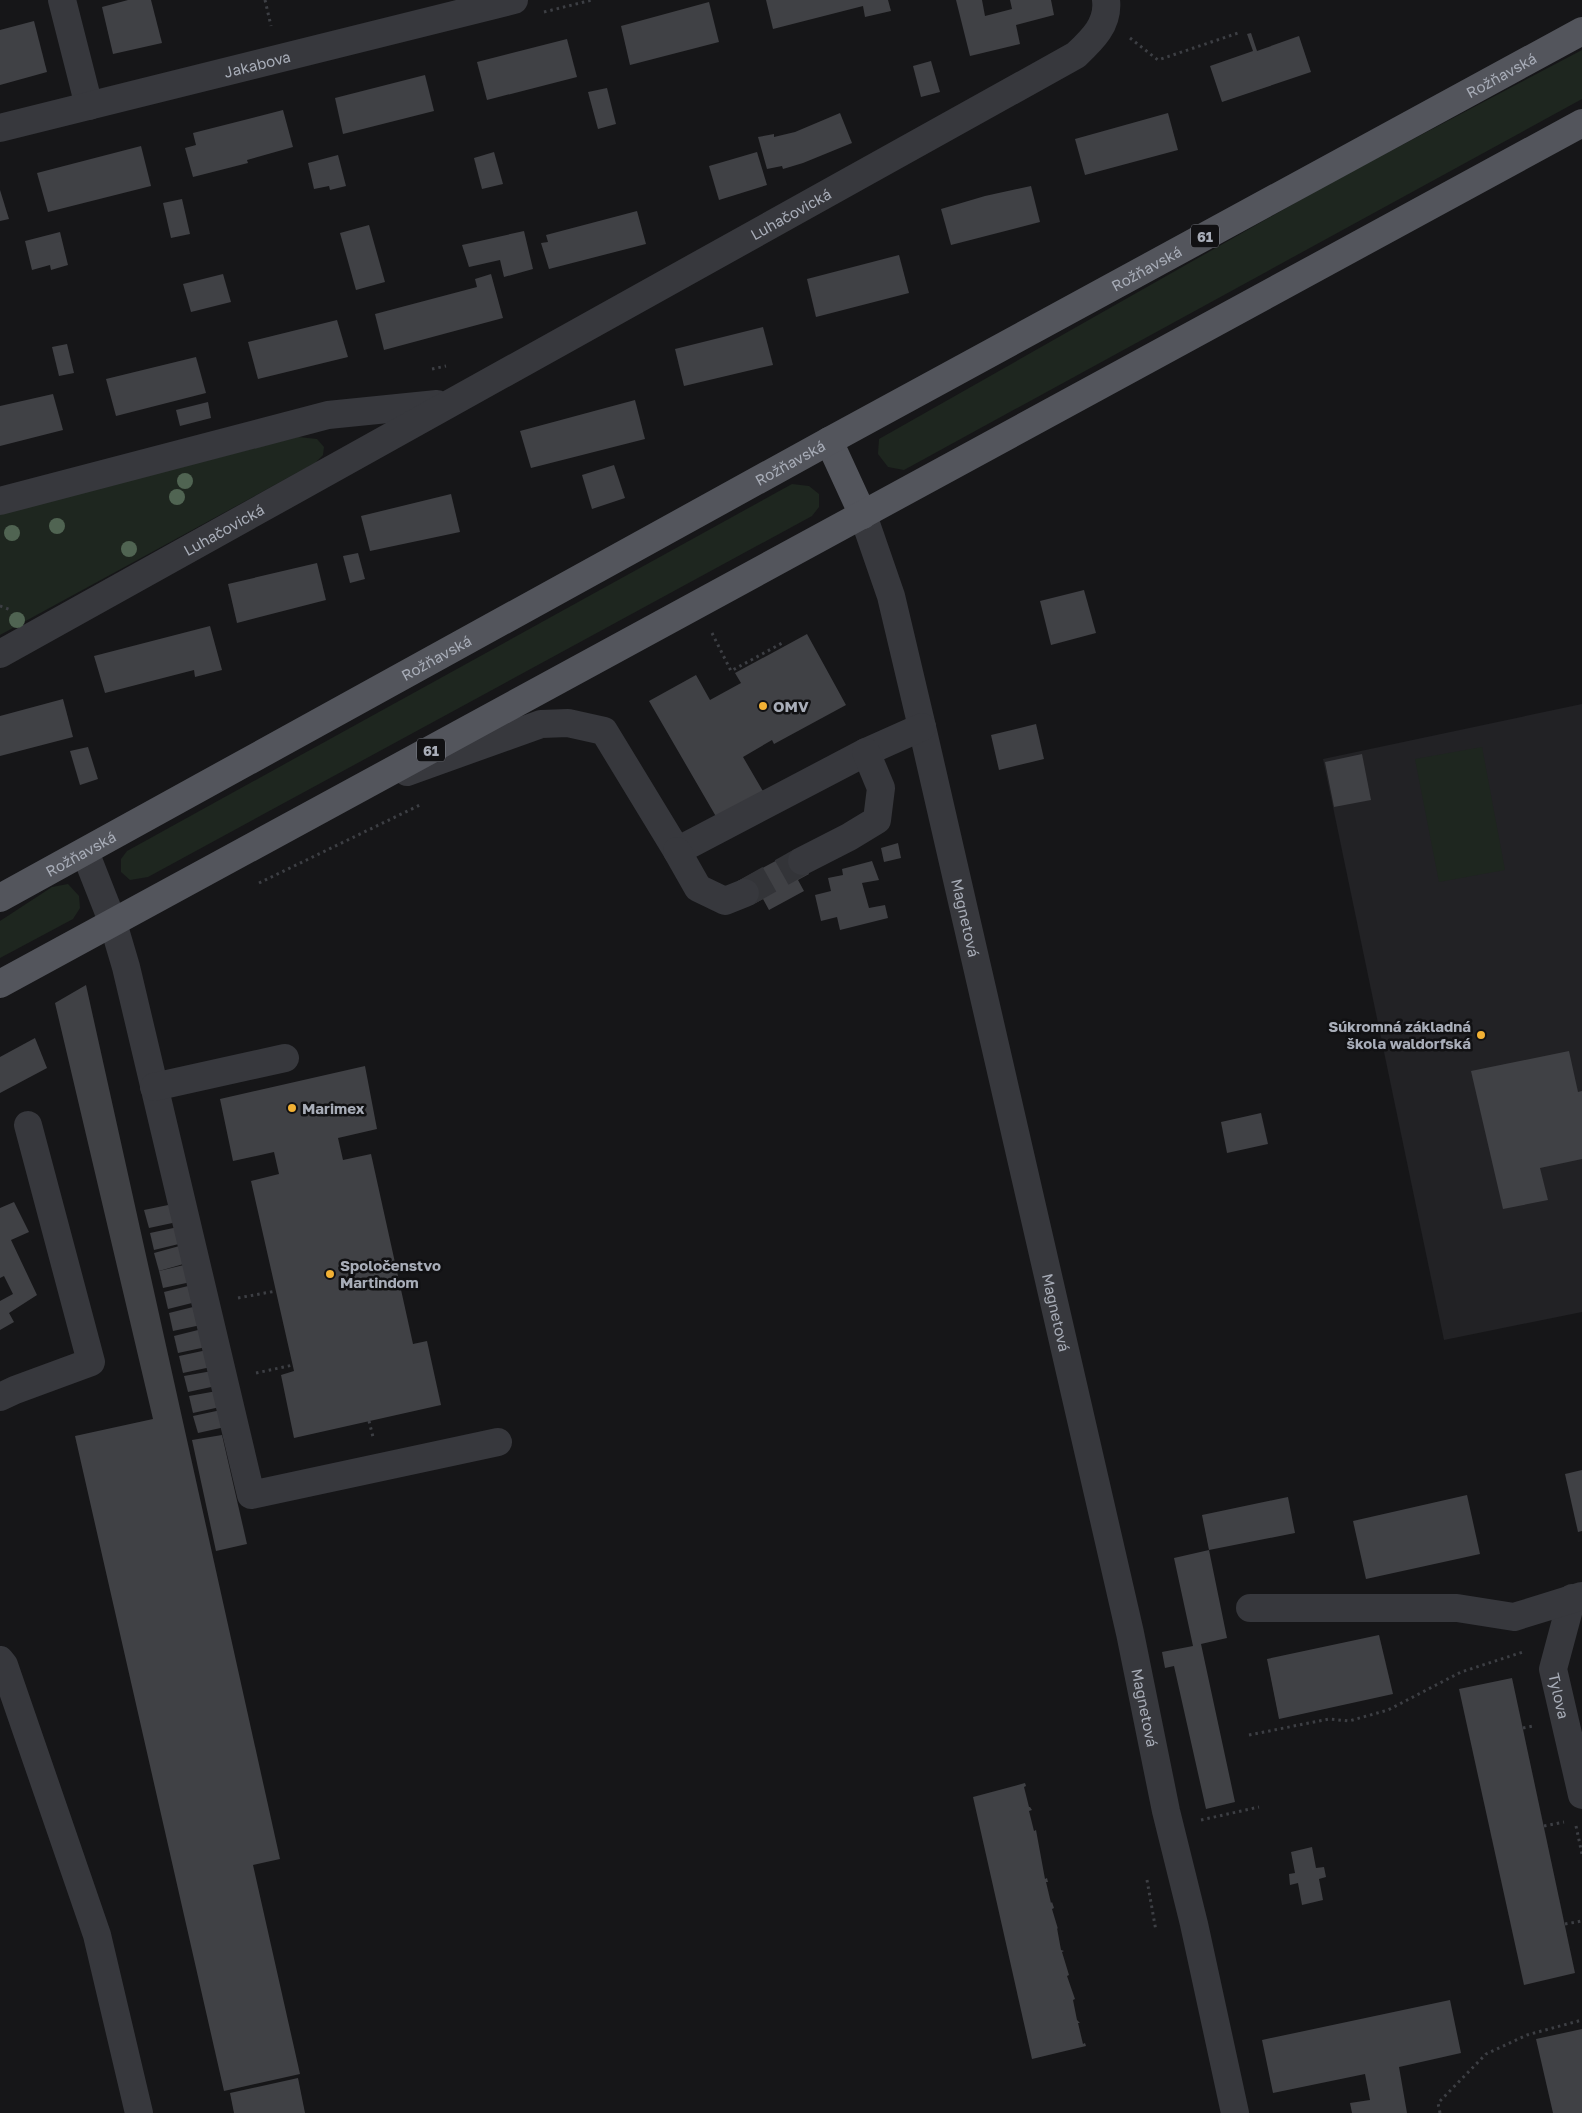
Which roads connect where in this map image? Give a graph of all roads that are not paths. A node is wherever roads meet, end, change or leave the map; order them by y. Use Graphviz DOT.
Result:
graph roads {
  1 [pos="62,0"];
  2 [pos="514,0"];
  3 [pos="1106,0"];
  4 [pos="463,6"];
  5 [pos="1582,31"];
  6 [pos="89,106"];
  7 [pos="1582,123"];
  8 [pos="0,128"];
  9 [pos="448,403"];
  10 [pos="829,441"];
  11 [pos="0,501"];
  12 [pos="863,515"];
  13 [pos="0,654"];
  14 [pos="922,728"];
  15 [pos="866,752"];
  16 [pos="358,789"];
  17 [pos="677,851"];
  18 [pos="85,852"];
  19 [pos="802,861"];
  20 [pos="745,893"];
  21 [pos="0,898"];
  22 [pos="113,923"];
  23 [pos="0,984"];
  24 [pos="285,1058"];
  25 [pos="154,1087"];
  26 [pos="28,1125"];
  27 [pos="0,1397"];
  28 [pos="498,1442"];
  29 [pos="1577,1597"];
  30 [pos="1250,1608"];
  31 [pos="0,1660"];
  32 [pos="1582,1795"];
  33 [pos="139,2113"];
  34 [pos="1236,2113"];
  1 -- 6 [label="street"];
  2 -- 4 [label="street, Jakabova"];
  3 -- 9 [label="street, Luhačovická"];
  4 -- 6 [label="street, Jakabova"];
  5 -- 10 [label="main road, Rožňavská / 61"];
  6 -- 8 [label="street, Jakabova"];
  7 -- 12 [label="main road, 61"];
  9 -- 11 [label="street, Luhačovická"];
  9 -- 13 [label="street, Luhačovická"];
  10 -- 12 [label="main road"];
  10 -- 18 [label="main road, Rožňavská / 61"];
  12 -- 14 [label="street, Magnetová"];
  12 -- 16 [label="main road, 61"];
  14 -- 15 [label="street"];
  14 -- 34 [label="street, Magnetová"];
  15 -- 17 [label="street"];
  15 -- 19 [label="street"];
  16 -- 17 [label="street"];
  16 -- 22 [label="main road, 61"];
  17 -- 20 [label="street"];
  18 -- 21 [label="main road, Rožňavská / 61"];
  18 -- 22 [label="street"];
  22 -- 23 [label="main road, 61"];
  22 -- 25 [label="street"];
  24 -- 25 [label="street"];
  25 -- 28 [label="street"];
  26 -- 27 [label="street"];
  29 -- 30 [label="street"];
  29 -- 32 [label="street, Tylova"];
  31 -- 33 [label="street"];
}
